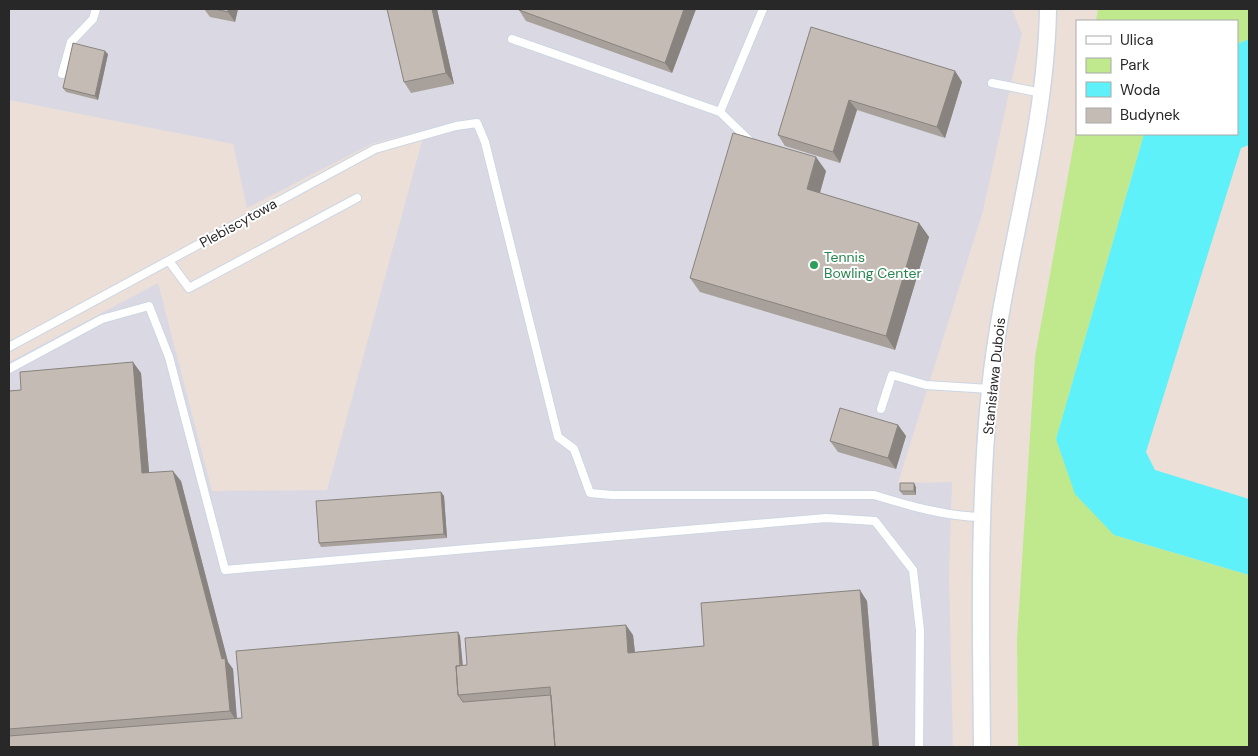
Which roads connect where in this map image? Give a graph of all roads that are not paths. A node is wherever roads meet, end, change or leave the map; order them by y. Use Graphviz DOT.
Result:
graph roads {
  1 [pos="96,9"];
  2 [pos="763,9"];
  3 [pos="1048,9"];
  4 [pos="512,39"];
  5 [pos="62,74"];
  6 [pos="992,82"];
  7 [pos="1042,93"];
  8 [pos="720,112"];
  9 [pos="757,145"];
  10 [pos="357,198"];
  11 [pos="170,261"];
  12 [pos="9,347"];
  13 [pos="9,369"];
  14 [pos="990,389"];
  15 [pos="881,409"];
  16 [pos="982,517"];
  17 [pos="920,747"];
  18 [pos="982,747"];
  1 -- 5 [label="lane"];
  2 -- 8 [label="lane"];
  3 -- 7 [label="street, Stanisława Dubois"];
  4 -- 8 [label="lane"];
  6 -- 7 [label="lane"];
  7 -- 14 [label="street, Stanisława Dubois"];
  8 -- 9 [label="lane"];
  10 -- 11 [label="lane"];
  11 -- 12 [label="lane, Plebiscytowa"];
  11 -- 16 [label="lane, Plebiscytowa"];
  13 -- 17 [label="lane"];
  14 -- 15 [label="lane"];
  14 -- 16 [label="street, Stanisława Dubois"];
  16 -- 18 [label="street, Stanisława Dubois"];
}
